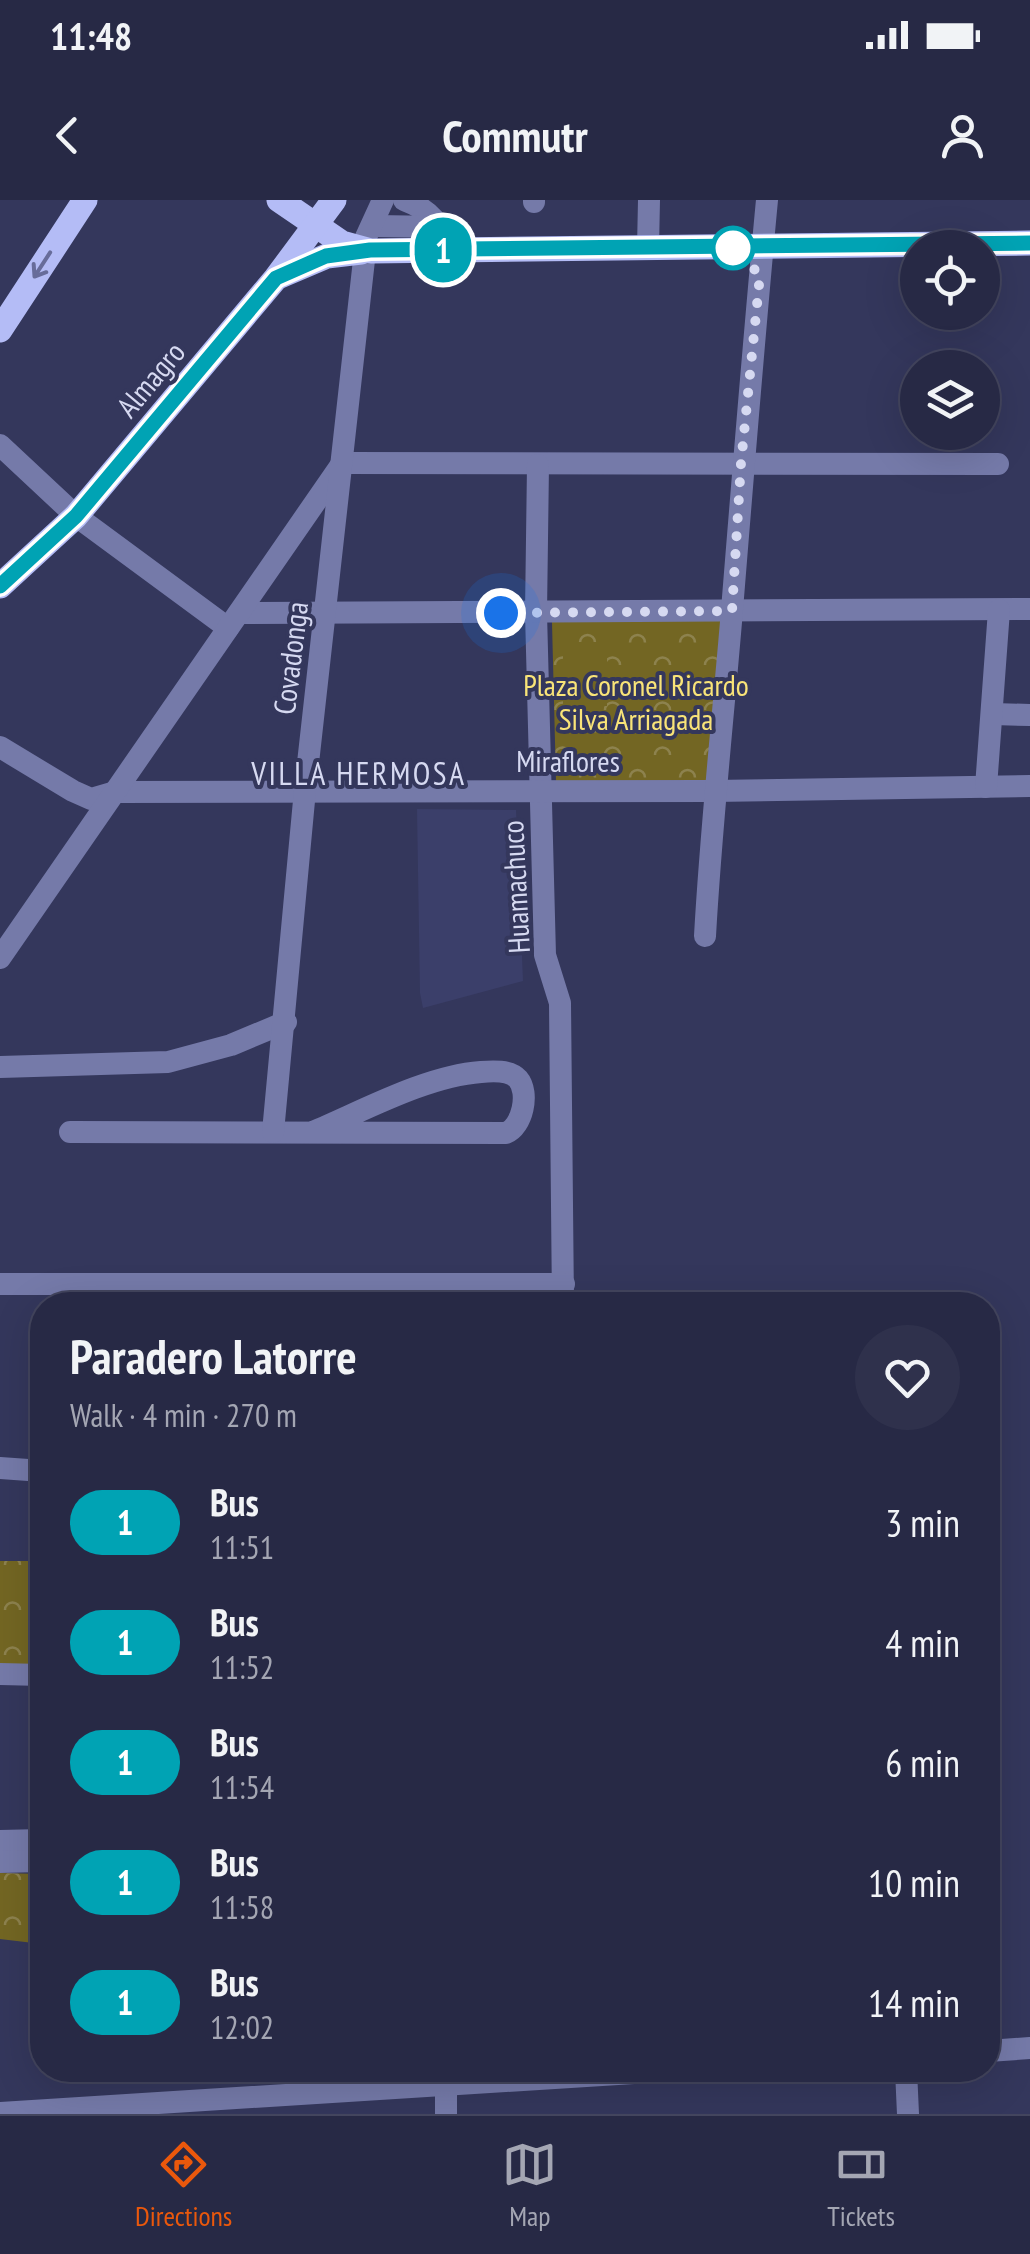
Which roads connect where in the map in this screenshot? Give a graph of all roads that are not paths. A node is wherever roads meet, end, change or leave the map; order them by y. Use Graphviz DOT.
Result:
graph roads {
  1 [pos="85,200"];
  2 [pos="279,200"];
  3 [pos="334,200"];
  4 [pos="383,200"];
  5 [pos="404,200"];
  6 [pos="649,200"];
  7 [pos="768,200"];
  8 [pos="316,226"];
  9 [pos="445,239"];
  10 [pos="1030,243"];
  11 [pos="367,244"];
  12 [pos="648,248"];
  13 [pos="763,248"];
  14 [pos="276,278"];
  15 [pos="0,330"];
  16 [pos="0,445"];
  17 [pos="343,462"];
  18 [pos="741,463"];
  19 [pos="998,464"];
  20 [pos="538,465"];
  21 [pos="76,516"];
  22 [pos="0,586"];
  23 [pos="1030,609"];
  24 [pos="999,610"];
  25 [pos="732,611"];
  26 [pos="536,612"];
  27 [pos="326,614"];
  28 [pos="233,621"];
  29 [pos="993,714"];
  30 [pos="1030,715"];
  31 [pos="0,747"];
  32 [pos="1030,786"];
  33 [pos="986,787"];
  34 [pos="540,789"];
  35 [pos="305,790"];
  36 [pos="713,791"];
  37 [pos="115,792"];
  38 [pos="705,936"];
  39 [pos="0,958"];
  40 [pos="286,1022"];
  41 [pos="0,1066"];
  42 [pos="70,1132"];
  43 [pos="274,1132"];
  44 [pos="312,1132"];
  45 [pos="0,1284"];
  46 [pos="49,1292"];
  47 [pos="564,1292"];
  48 [pos="0,1468"];
  49 [pos="30,1470"];
  50 [pos="0,1674"];
  51 [pos="30,1675"];
  52 [pos="0,1840"];
  53 [pos="30,1840"];
  54 [pos="30,1861"];
  55 [pos="0,1862"];
  56 [pos="1030,2048"];
  57 [pos="1000,2050"];
  58 [pos="493,2082"];
  59 [pos="907,2082"];
  60 [pos="446,2085"];
  61 [pos="0,2113"];
  62 [pos="446,2114"];
  63 [pos="908,2114"];
  1 -- 15 [label="main road, one-way"];
  2 -- 8 [label="main road"];
  3 -- 8 [label="main road, Almagro"];
  4 -- 11 [label="street, Covadonga"];
  5 -- 9 [label="street"];
  6 -- 12 [label="street"];
  7 -- 13 [label="street"];
  8 -- 11 [label="main road"];
  8 -- 14 [label="main road, Almagro"];
  9 -- 11 [label="main road"];
  9 -- 12 [label="main road"];
  10 -- 13 [label="main road"];
  11 -- 14 [label="main road"];
  11 -- 17 [label="street, Covadonga"];
  12 -- 13 [label="main road"];
  13 -- 18 [label="street"];
  14 -- 21 [label="main road, Almagro"];
  16 -- 21 [label="street"];
  17 -- 20 [label="street"];
  17 -- 27 [label="street, Covadonga"];
  17 -- 28 [label="street"];
  18 -- 19 [label="street"];
  18 -- 20 [label="street"];
  18 -- 25 [label="street"];
  20 -- 26 [label="street, Huamachuco"];
  21 -- 22 [label="main road, Almagro"];
  21 -- 28 [label="street"];
  23 -- 24 [label="street"];
  24 -- 25 [label="street"];
  24 -- 29 [label="street"];
  25 -- 26 [label="street"];
  25 -- 36 [label="street"];
  26 -- 27 [label="street"];
  26 -- 34 [label="street, Huamachuco"];
  27 -- 28 [label="street"];
  27 -- 35 [label="street, Covadonga"];
  28 -- 37 [label="street"];
  29 -- 30 [label="street"];
  29 -- 33 [label="street"];
  31 -- 37 [label="street, Miraflores"];
  32 -- 33 [label="street, Miraflores"];
  33 -- 36 [label="street, Miraflores"];
  34 -- 35 [label="street, Miraflores"];
  34 -- 36 [label="street, Miraflores"];
  34 -- 47 [label="street, Huamachuco"];
  35 -- 37 [label="street, Miraflores"];
  35 -- 40 [label="street, Covadonga"];
  36 -- 38 [label="street"];
  37 -- 39 [label="street"];
  40 -- 41 [label="street"];
  40 -- 43 [label="street, Covadonga"];
  42 -- 43 [label="street"];
  43 -- 44 [label="street"];
  44 -- 44 [label="street"];
  45 -- 46 [label="street"];
  48 -- 49 [label="street"];
  50 -- 51 [label="street"];
  52 -- 53 [label="street"];
  54 -- 55 [label="street"];
  56 -- 57 [label="street"];
  58 -- 60 [label="street"];
  59 -- 63 [label="street"];
  60 -- 61 [label="street"];
  60 -- 62 [label="street"];
}
